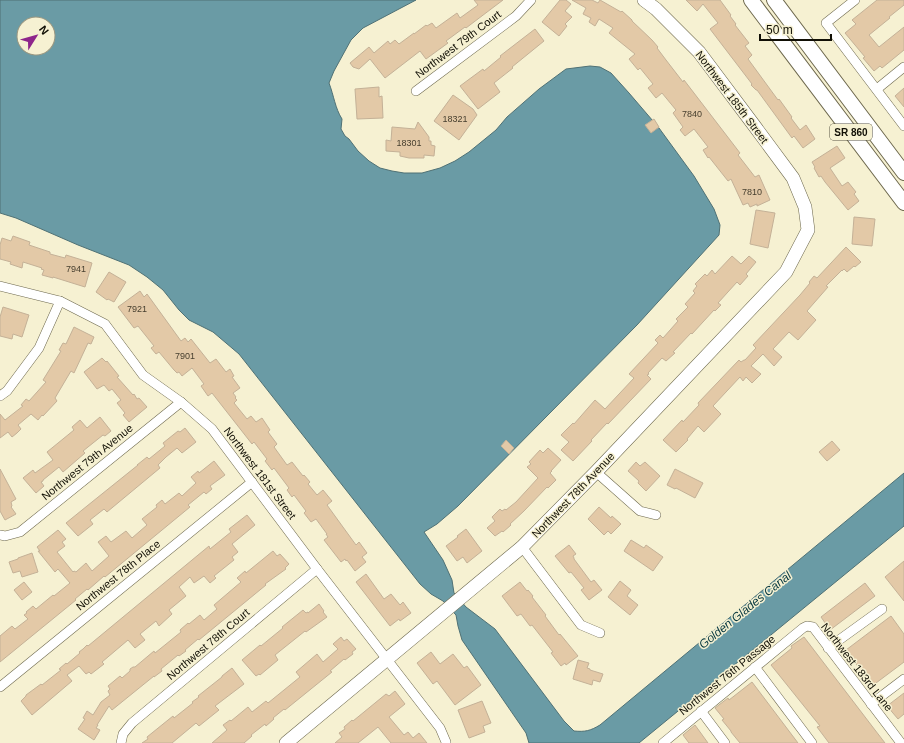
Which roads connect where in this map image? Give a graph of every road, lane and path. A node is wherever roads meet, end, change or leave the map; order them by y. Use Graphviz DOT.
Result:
graph roads {
  1 [pos="531,0"];
  2 [pos="644,0"];
  3 [pos="751,0"];
  4 [pos="774,0"];
  5 [pos="854,0"];
  6 [pos="904,67"];
  7 [pos="877,89"];
  8 [pos="416,91"];
  9 [pos="904,126"];
  10 [pos="904,173"];
  11 [pos="904,203"];
  12 [pos="805,207"];
  13 [pos="0,286"];
  14 [pos="60,301"];
  15 [pos="0,396"];
  16 [pos="181,402"];
  17 [pos="596,472"];
  18 [pos="252,482"];
  19 [pos="656,515"];
  20 [pos="3,536"];
  21 [pos="522,547"];
  22 [pos="317,569"];
  23 [pos="882,609"];
  24 [pos="807,626"];
  25 [pos="600,633"];
  26 [pos="828,648"];
  27 [pos="386,659"];
  28 [pos="755,667"];
  29 [pos="904,679"];
  30 [pos="0,687"];
  31 [pos="871,704"];
  32 [pos="701,711"];
  33 [pos="446,742"];
  34 [pos="121,743"];
  35 [pos="286,743"];
  36 [pos="663,743"];
  37 [pos="725,743"];
  38 [pos="812,743"];
  39 [pos="901,743"];
  1 -- 8 [label="street, Northwest 79th Court"];
  2 -- 12 [label="street, Northwest 185th Street"];
  3 -- 11 [label="main road, SR 860"];
  4 -- 10 [label="main road, SR 860"];
  5 -- 7 [label="street"];
  6 -- 7 [label="street"];
  7 -- 9 [label="street"];
  12 -- 17 [label="street, Northwest 78th Avenue"];
  13 -- 14 [label="street, Northwest 181st Street"];
  14 -- 15 [label="street"];
  14 -- 16 [label="street, Northwest 181st Street"];
  16 -- 18 [label="street, Northwest 181st Street"];
  16 -- 20 [label="street, Northwest 79th Avenue"];
  17 -- 19 [label="street"];
  17 -- 21 [label="street, Northwest 78th Avenue"];
  18 -- 22 [label="street, Northwest 181st Street"];
  18 -- 30 [label="street, Northwest 78th Place"];
  21 -- 25 [label="street"];
  21 -- 27 [label="street, Northwest 78th Avenue"];
  22 -- 27 [label="street, Northwest 181st Street"];
  22 -- 34 [label="street, Northwest 78th Court"];
  23 -- 26 [label="street"];
  24 -- 26 [label="street, Northwest 183rd Lane"];
  24 -- 28 [label="street, Northwest 76th Passage"];
  26 -- 31 [label="street, Northwest 183rd Lane"];
  27 -- 33 [label="street, Northwest 181st Street"];
  27 -- 35 [label="street, Northwest 78th Avenue"];
  28 -- 32 [label="street, Northwest 76th Passage"];
  28 -- 38 [label="street"];
  29 -- 31 [label="street"];
  31 -- 39 [label="street, Northwest 183rd Lane"];
  32 -- 36 [label="street, Northwest 76th Passage"];
  32 -- 37 [label="street"];
}
